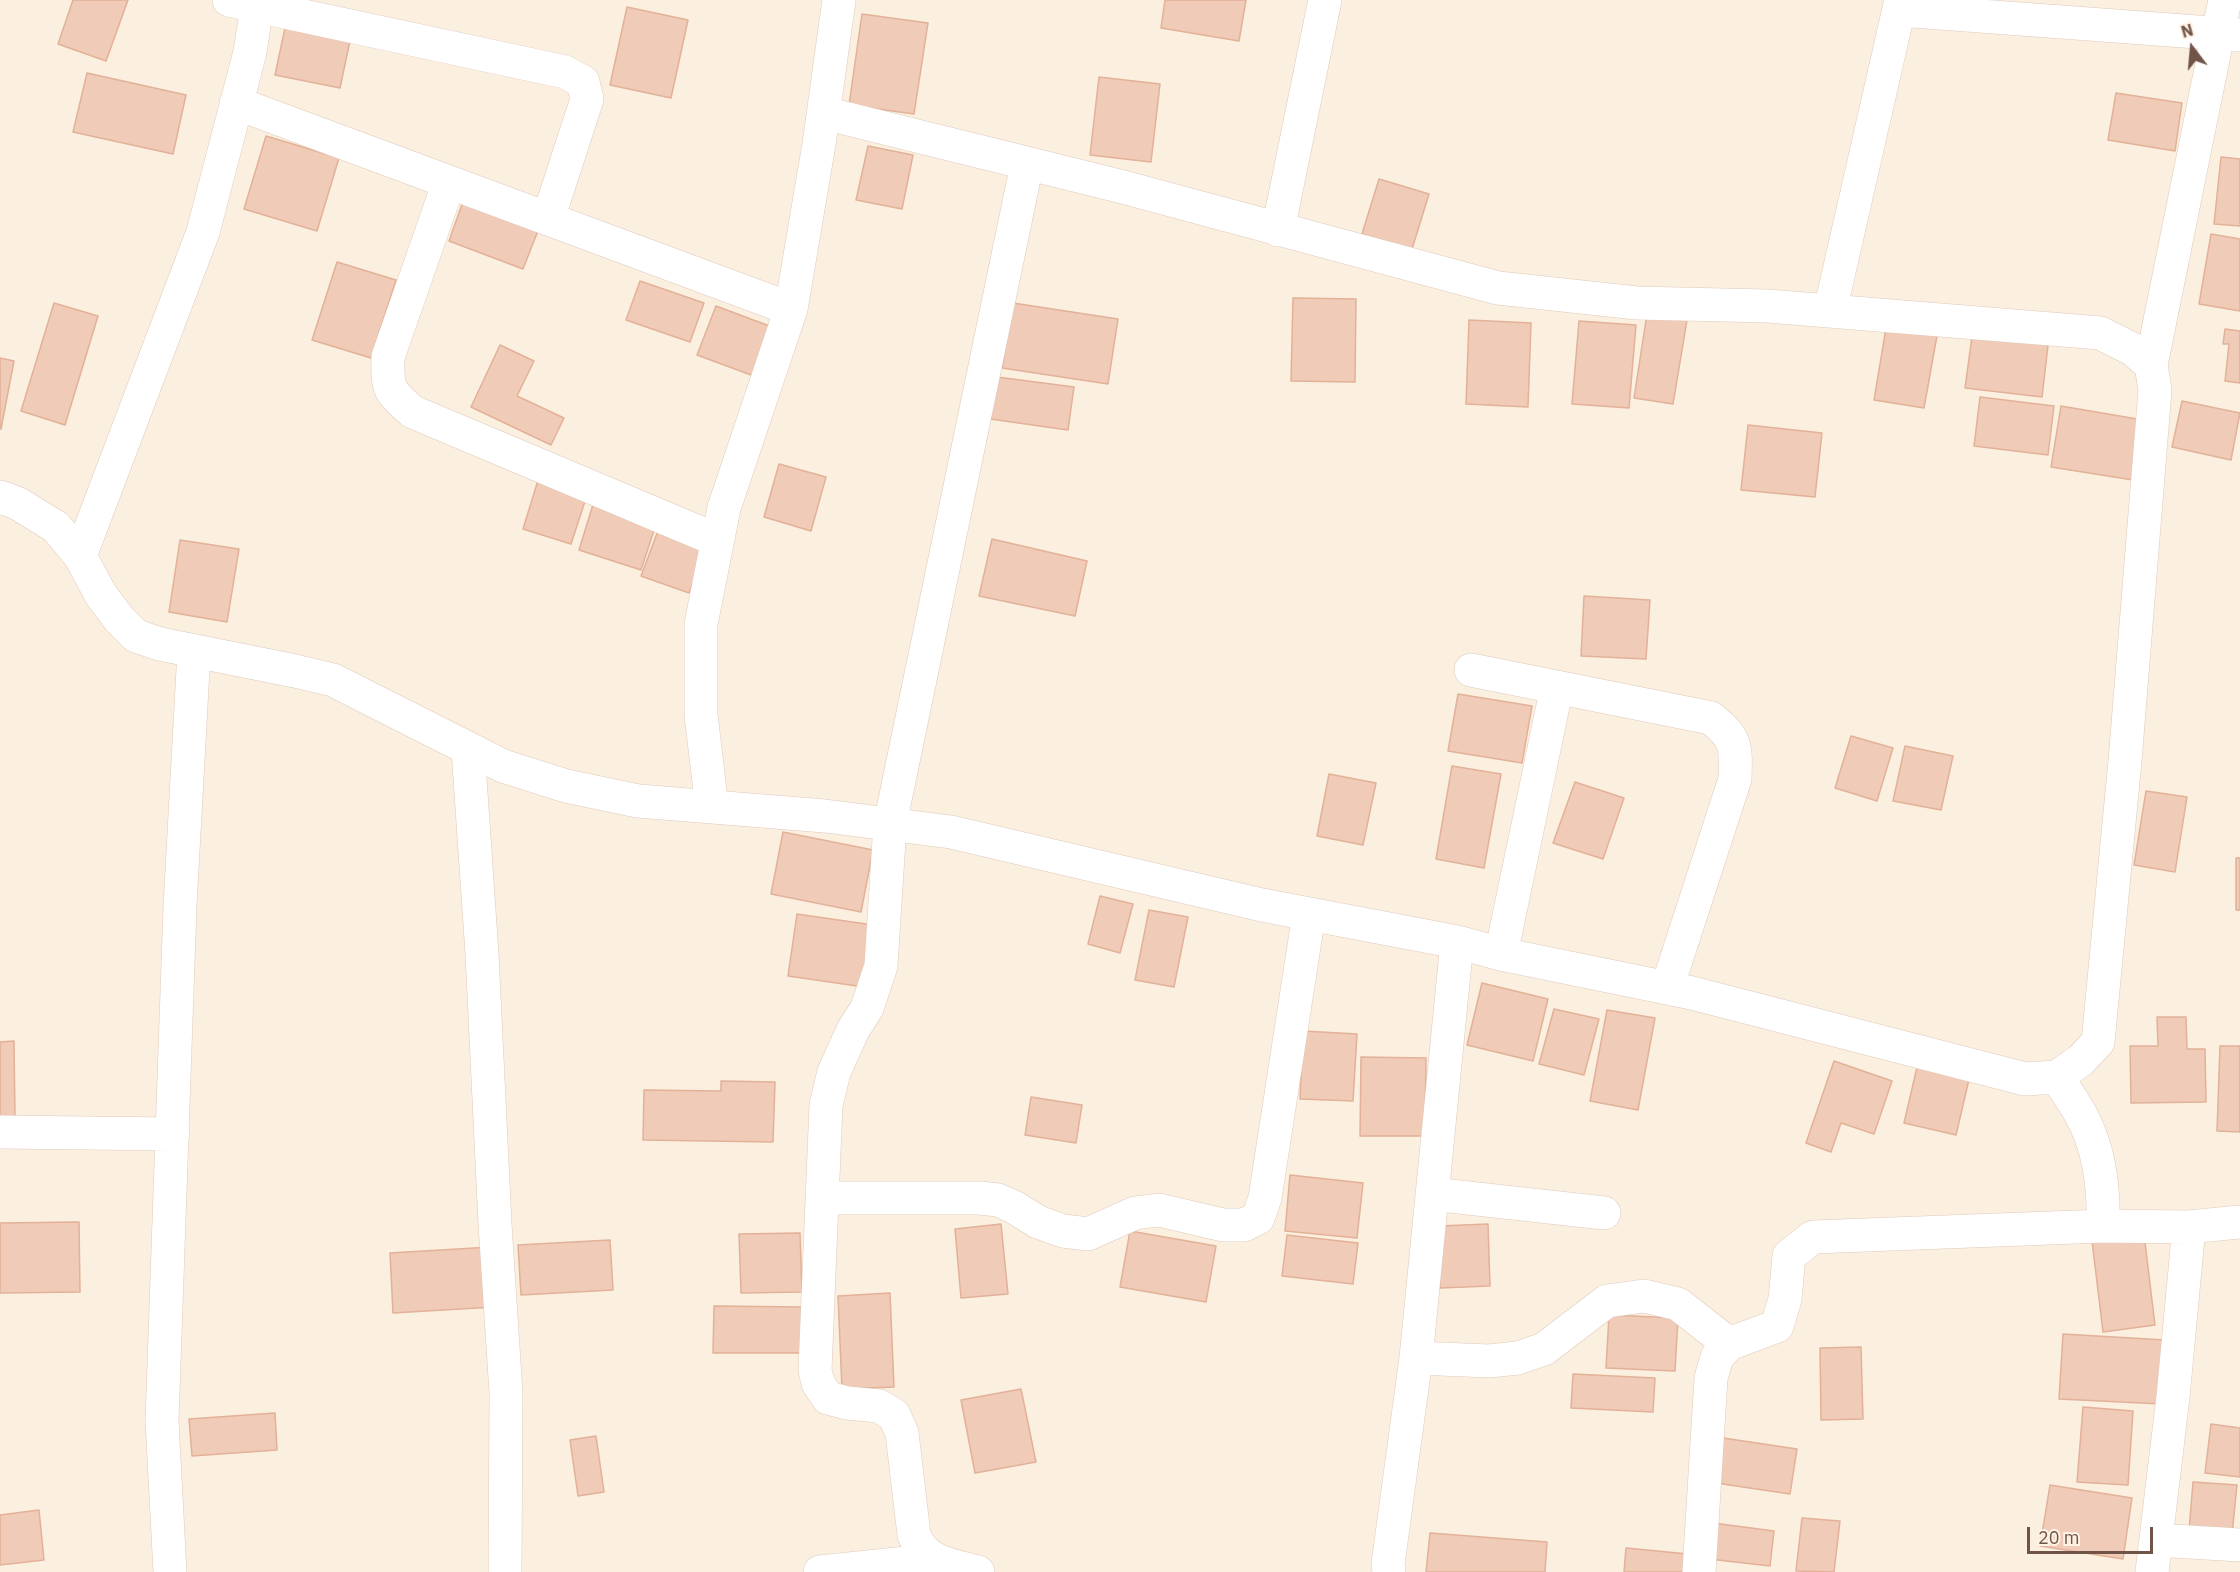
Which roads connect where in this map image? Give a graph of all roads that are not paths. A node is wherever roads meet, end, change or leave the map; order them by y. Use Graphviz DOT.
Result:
graph roads {
  1 [pos="839,0"];
  2 [pos="1325,0"];
  3 [pos="2224,0"];
  4 [pos="248,2"];
  5 [pos="1900,5"];
  6 [pos="2228,35"];
  7 [pos="236,103"];
  8 [pos="824,113"];
  9 [pos="1027,164"];
  10 [pos="449,182"];
  11 [pos="548,219"];
  12 [pos="1278,230"];
  13 [pos="791,309"];
  14 [pos="1830,311"];
  15 [pos="2151,364"];
  16 [pos="0,497"];
  17 [pos="717,540"];
  18 [pos="80,556"];
  19 [pos="194,651"];
  20 [pos="1471,670"];
  21 [pos="1557,687"];
  22 [pos="468,749"];
  23 [pos="712,807"];
  24 [pos="890,824"];
  25 [pos="1309,914"];
  26 [pos="1457,942"];
  27 [pos="1501,954"];
  28 [pos="1666,988"];
  29 [pos="2057,1077"];
  30 [pos="0,1132"];
  31 [pos="173,1134"];
  32 [pos="1432,1194"];
  33 [pos="822,1198"];
  34 [pos="1604,1213"];
  35 [pos="2240,1222"];
  36 [pos="2103,1226"];
  37 [pos="2189,1227"];
  38 [pos="1729,1344"];
  39 [pos="1416,1358"];
  40 [pos="2156,1540"];
  41 [pos="2240,1545"];
  42 [pos="935,1560"];
  43 [pos="170,1572"];
  44 [pos="505,1572"];
  45 [pos="820,1572"];
  46 [pos="978,1572"];
  47 [pos="1389,1572"];
  48 [pos="1699,1572"];
  49 [pos="2152,1572"];
  1 -- 8 [label="street"];
  2 -- 12 [label="street"];
  3 -- 6 [label="street"];
  4 -- 7 [label="street"];
  4 -- 11 [label="street"];
  5 -- 6 [label="street"];
  5 -- 14 [label="street"];
  6 -- 15 [label="street"];
  7 -- 10 [label="street"];
  7 -- 18 [label="street"];
  8 -- 9 [label="street"];
  8 -- 13 [label="street"];
  9 -- 12 [label="street"];
  9 -- 24 [label="street"];
  10 -- 11 [label="street"];
  10 -- 17 [label="street"];
  11 -- 13 [label="street"];
  12 -- 14 [label="street"];
  13 -- 17 [label="street"];
  14 -- 15 [label="street"];
  15 -- 29 [label="street"];
  16 -- 18 [label="street"];
  17 -- 23 [label="street"];
  18 -- 19 [label="street"];
  19 -- 22 [label="street"];
  19 -- 31 [label="street"];
  20 -- 21 [label="street"];
  21 -- 27 [label="street"];
  21 -- 28 [label="street"];
  22 -- 23 [label="street"];
  22 -- 44 [label="street"];
  23 -- 24 [label="street"];
  24 -- 25 [label="street"];
  24 -- 33 [label="street"];
  25 -- 26 [label="street"];
  25 -- 33 [label="street"];
  26 -- 27 [label="street"];
  26 -- 32 [label="street"];
  27 -- 28 [label="street"];
  28 -- 29 [label="street"];
  29 -- 36 [label="street"];
  30 -- 31 [label="street"];
  31 -- 43 [label="street"];
  32 -- 34 [label="street"];
  32 -- 39 [label="street"];
  33 -- 42 [label="street"];
  35 -- 37 [label="street"];
  36 -- 37 [label="street"];
  36 -- 38 [label="street"];
  37 -- 40 [label="street"];
  38 -- 39 [label="street"];
  38 -- 48 [label="street"];
  39 -- 47 [label="street"];
  40 -- 41 [label="street"];
  40 -- 49 [label="street"];
  42 -- 45 [label="street"];
  42 -- 46 [label="street"];
}
